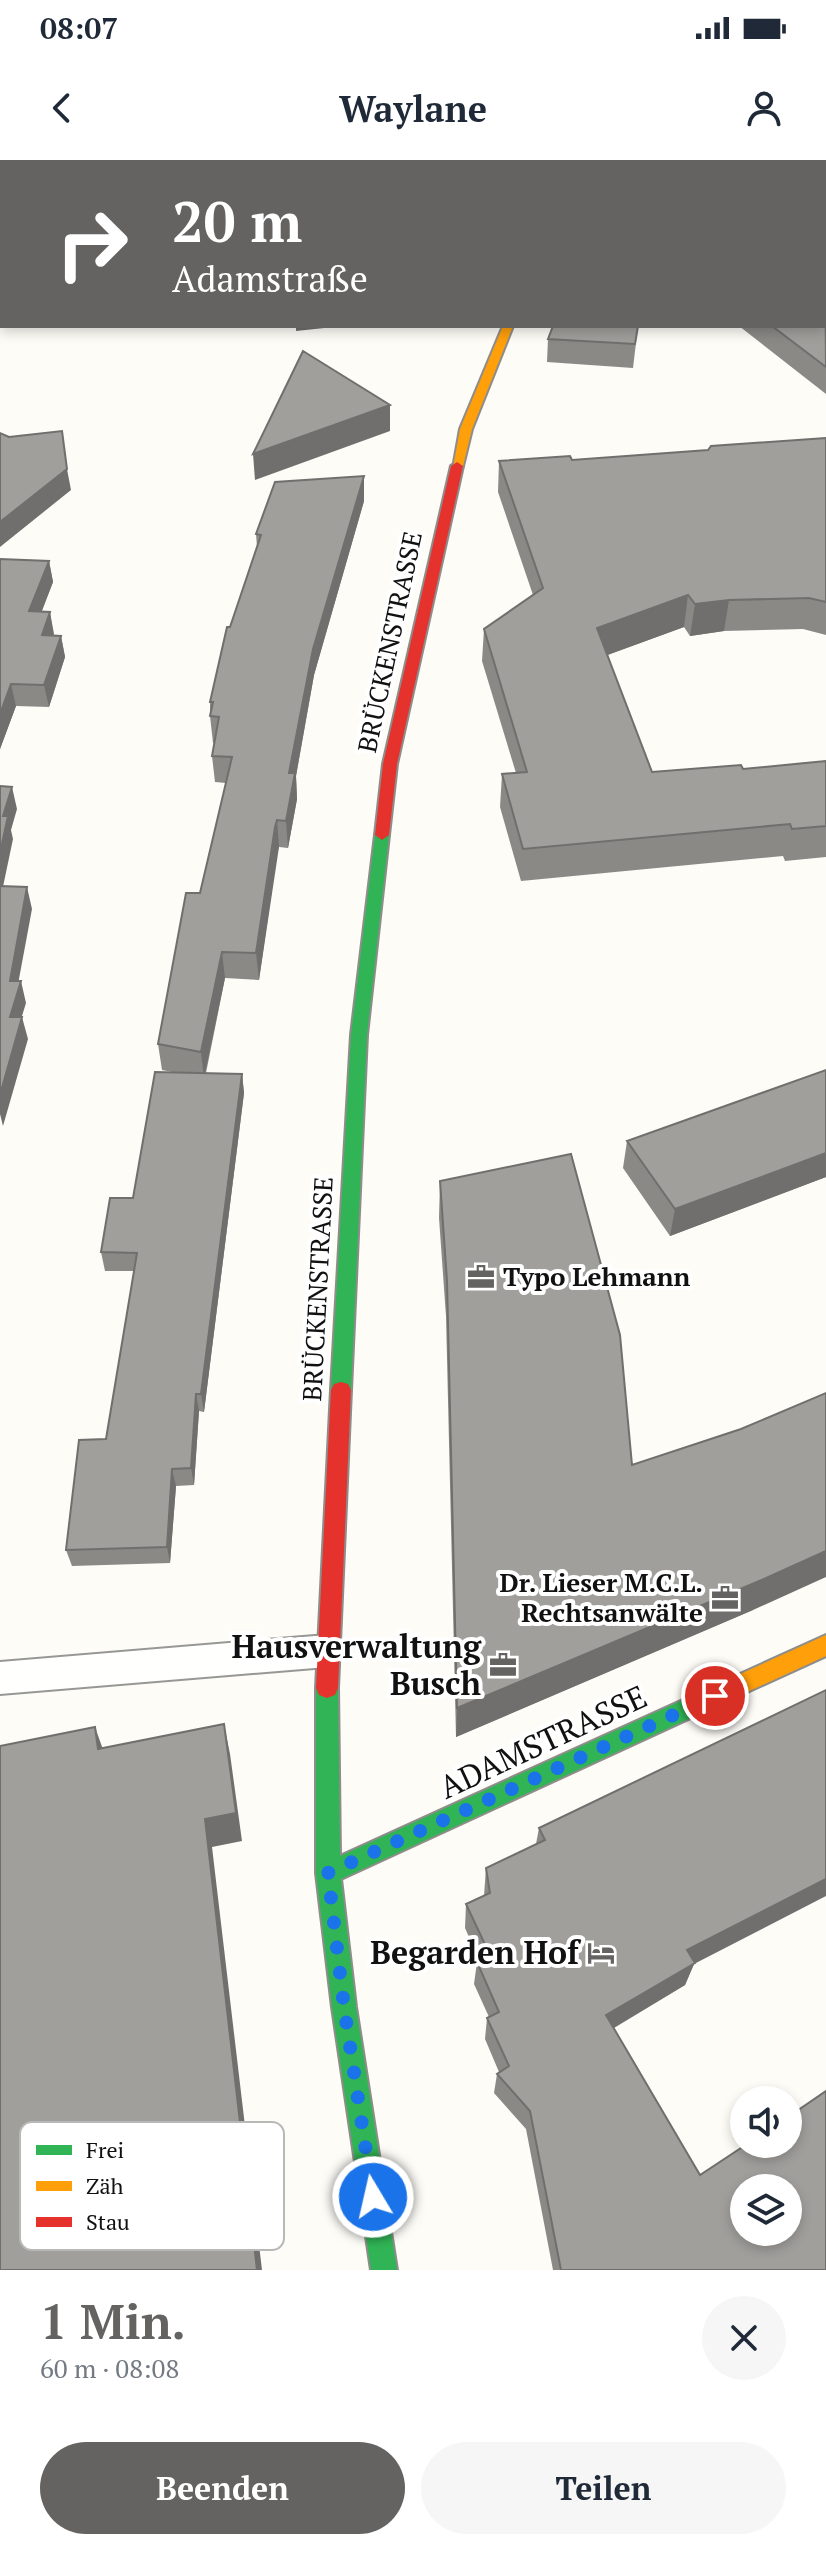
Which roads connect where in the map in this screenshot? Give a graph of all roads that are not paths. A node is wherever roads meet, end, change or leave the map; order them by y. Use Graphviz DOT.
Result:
graph roads {
  1 [pos="507,328"];
  2 [pos="826,1645"];
  3 [pos="327,1651"];
  4 [pos="0,1678"];
  5 [pos="328,1873"];
  6 [pos="384,2270"];
  1 -- 3 [label="main road, BRÜCKENSTRASSE"];
  2 -- 5 [label="main road, ADAMSTRASSE"];
  3 -- 4 [label="lane"];
  3 -- 5 [label="main road, BRÜCKENSTRASSE"];
  5 -- 6 [label="main road, BRÜCKENSTRASSE"];
}
